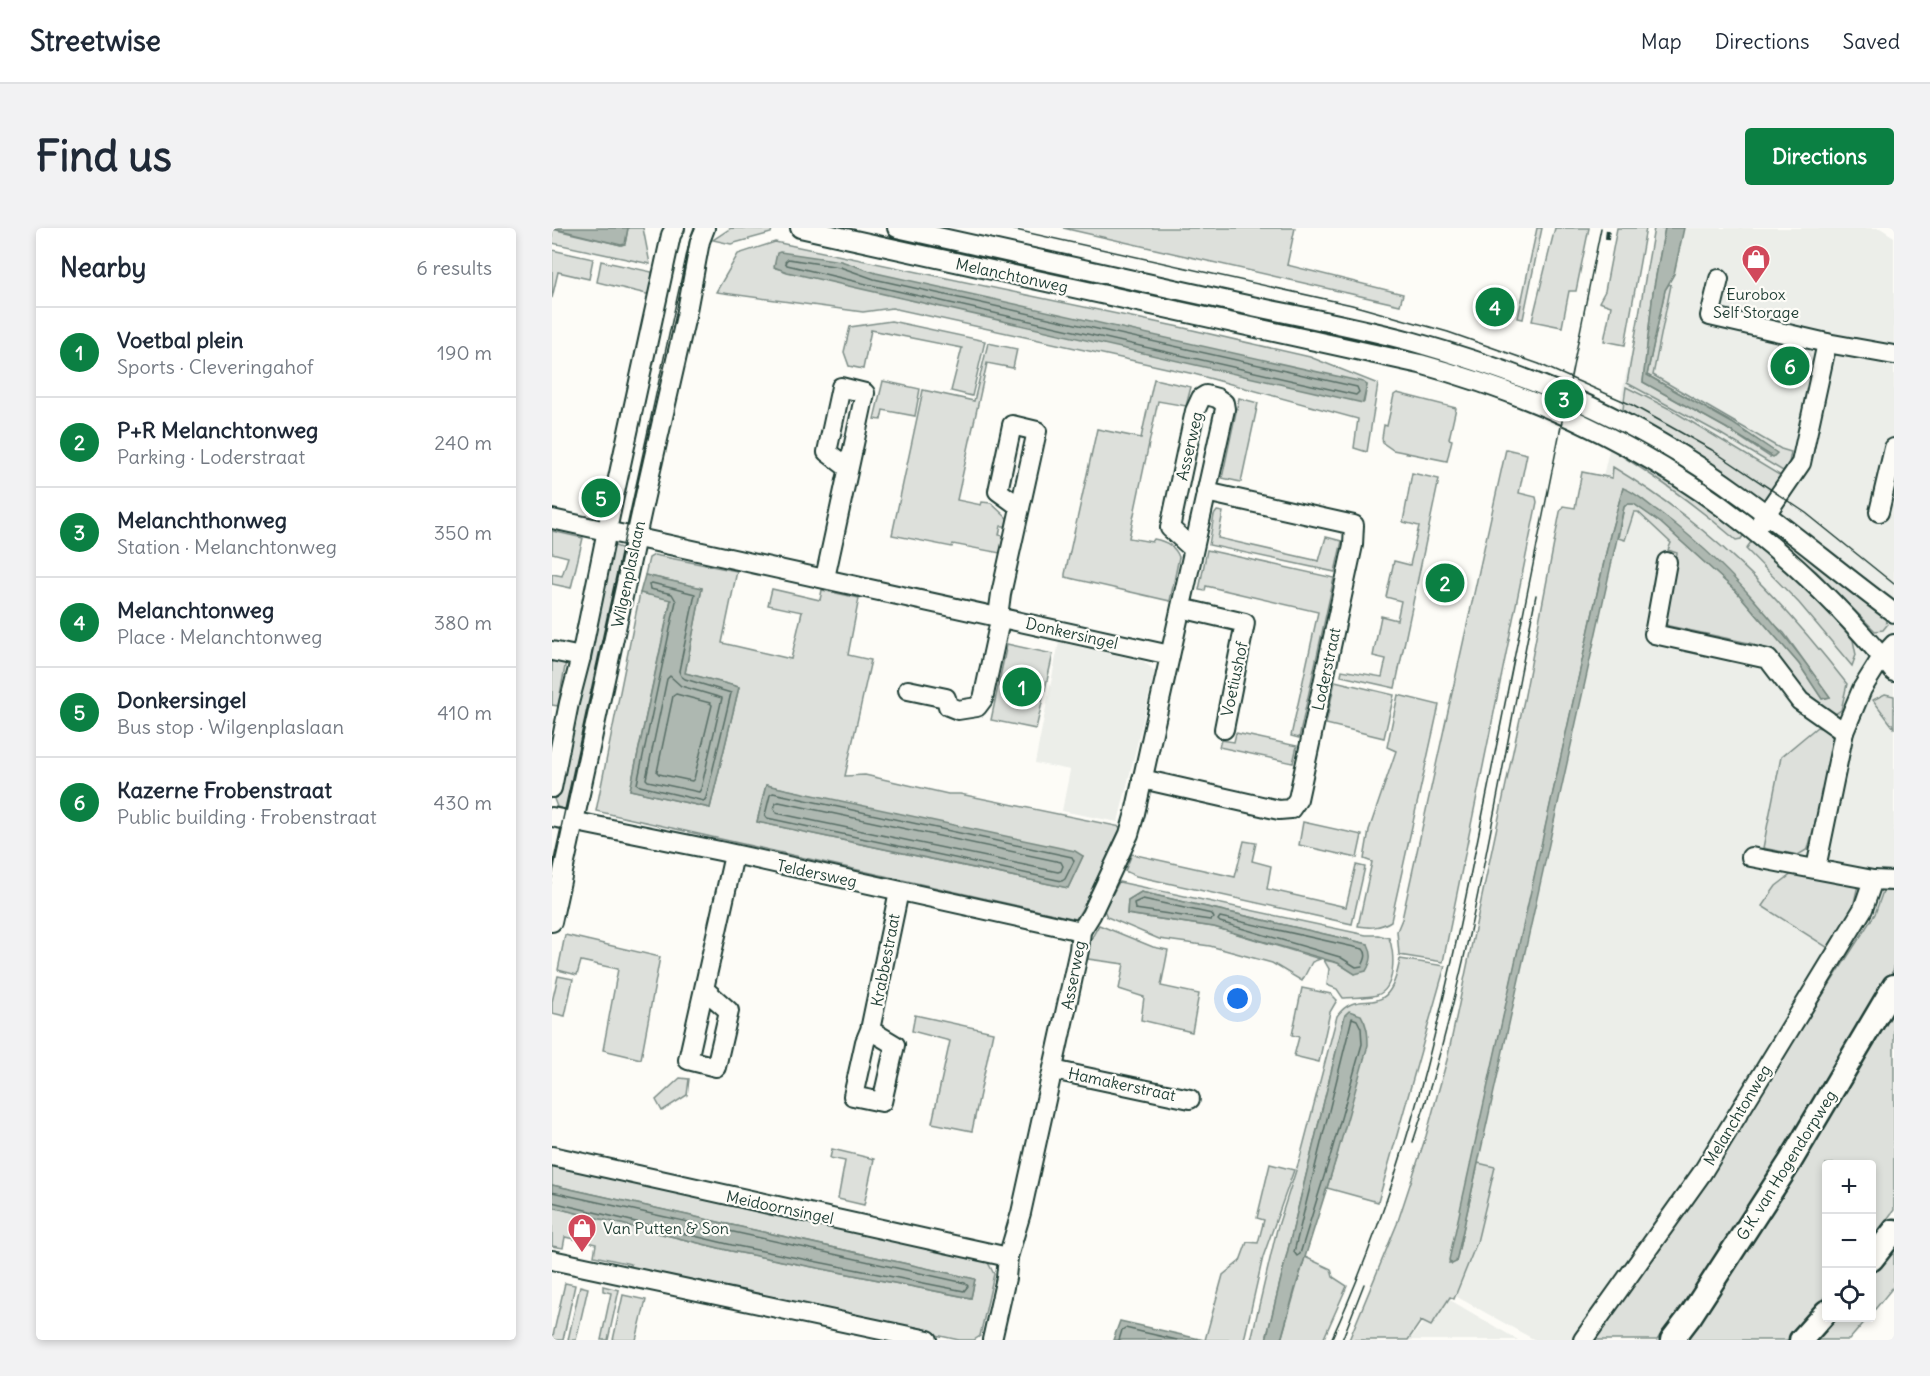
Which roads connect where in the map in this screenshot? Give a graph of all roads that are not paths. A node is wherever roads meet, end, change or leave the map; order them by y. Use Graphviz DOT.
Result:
graph roads {
  1 [pos="675,228"];
  2 [pos="705,228"];
  3 [pos="800,228"];
  4 [pos="897,228"];
  5 [pos="1719,279"];
  6 [pos="1827,343"];
  7 [pos="1894,355"];
  8 [pos="1894,448"];
  9 [pos="848,468"];
  10 [pos="1206,492"];
  11 [pos="1020,507"];
  12 [pos="1879,512"];
  13 [pos="1767,514"];
  14 [pos="552,519"];
  15 [pos="1754,531"];
  16 [pos="607,532"];
  17 [pos="636,538"];
  18 [pos="1193,549"];
  19 [pos="1667,562"];
  20 [pos="825,578"];
  21 [pos="1181,608"];
  22 [pos="1894,613"];
  23 [pos="998,616"];
  24 [pos="1888,650"];
  25 [pos="552,651"];
  26 [pos="1170,655"];
  27 [pos="581,657"];
  28 [pos="1894,672"];
  29 [pos="908,690"];
  30 [pos="1224,729"];
  31 [pos="1844,732"];
  32 [pos="1142,779"];
  33 [pos="552,788"];
  34 [pos="552,817"];
  35 [pos="574,821"];
  36 [pos="734,855"];
  37 [pos="1751,857"];
  38 [pos="1816,868"];
  39 [pos="1873,880"];
  40 [pos="1894,881"];
  41 [pos="899,891"];
  42 [pos="552,922"];
  43 [pos="1081,931"];
  44 [pos="1894,986"];
  45 [pos="704,989"];
  46 [pos="870,1030"];
  47 [pos="1053,1070"];
  48 [pos="1190,1099"];
  49 [pos="552,1156"];
  50 [pos="1894,1231"];
  51 [pos="1876,1254"];
  52 [pos="1008,1257"];
  53 [pos="552,1260"];
  54 [pos="1822,1317"];
  55 [pos="928,1340"];
  56 [pos="992,1340"];
  57 [pos="1583,1340"];
  58 [pos="1672,1340"];
  59 [pos="1801,1340"];
  1 -- 16 [label="street, Wilgenplaslaan"];
  2 -- 17 [label="street, Wilgenplaslaan"];
  3 -- 15 [label="street, Melanchtonweg"];
  4 -- 13 [label="street, Melanchtonweg"];
  5 -- 6 [label="street"];
  6 -- 7 [label="street"];
  6 -- 13 [label="street"];
  8 -- 12 [label="street"];
  9 -- 20 [label="street"];
  10 -- 18 [label="street, Asserweg"];
  10 -- 18 [label="street, Asserweg"];
  10 -- 32 [label="street, Loderstraat"];
  11 -- 23 [label="street"];
  13 -- 15 [label="street"];
  13 -- 22 [label="street, Melanchtonweg"];
  14 -- 16 [label="street, Donkersingel"];
  15 -- 24 [label="street, Melanchtonweg"];
  16 -- 17 [label="street, Donkersingel"];
  16 -- 27 [label="street, Wilgenplaslaan"];
  17 -- 20 [label="street, Donkersingel"];
  17 -- 35 [label="street, Wilgenplaslaan"];
  18 -- 21 [label="street, Asserweg"];
  19 -- 31 [label="street"];
  20 -- 23 [label="street, Donkersingel"];
  21 -- 26 [label="street, Asserweg"];
  21 -- 30 [label="street, Voetiushof"];
  23 -- 26 [label="street, Donkersingel"];
  23 -- 29 [label="street"];
  24 -- 28 [label="street, Melanchtonweg"];
  24 -- 31 [label="street"];
  25 -- 27 [label="street"];
  26 -- 32 [label="street, Asserweg"];
  27 -- 33 [label="street, Wilgenplaslaan"];
  31 -- 38 [label="street"];
  32 -- 43 [label="street, Asserweg"];
  34 -- 35 [label="street, Teldersweg"];
  35 -- 36 [label="street, Teldersweg"];
  35 -- 42 [label="street, Wilgenplaslaan"];
  36 -- 41 [label="street, Teldersweg"];
  36 -- 45 [label="street"];
  37 -- 38 [label="street"];
  38 -- 39 [label="street"];
  39 -- 40 [label="street"];
  39 -- 57 [label="street, Melanchtonweg"];
  41 -- 43 [label="street, Teldersweg"];
  41 -- 46 [label="street, Krabbestraat"];
  43 -- 47 [label="street, Asserweg"];
  44 -- 58 [label="main road, G.K. van Hogendorpweg"];
  47 -- 48 [label="street, Hamakerstraat"];
  47 -- 52 [label="street, Asserweg"];
  49 -- 52 [label="street, Meidoornsingel"];
  50 -- 51 [label="main road"];
  52 -- 56 [label="street, Asserweg"];
  53 -- 55 [label="street"];
  54 -- 59 [label="main road"];
}
